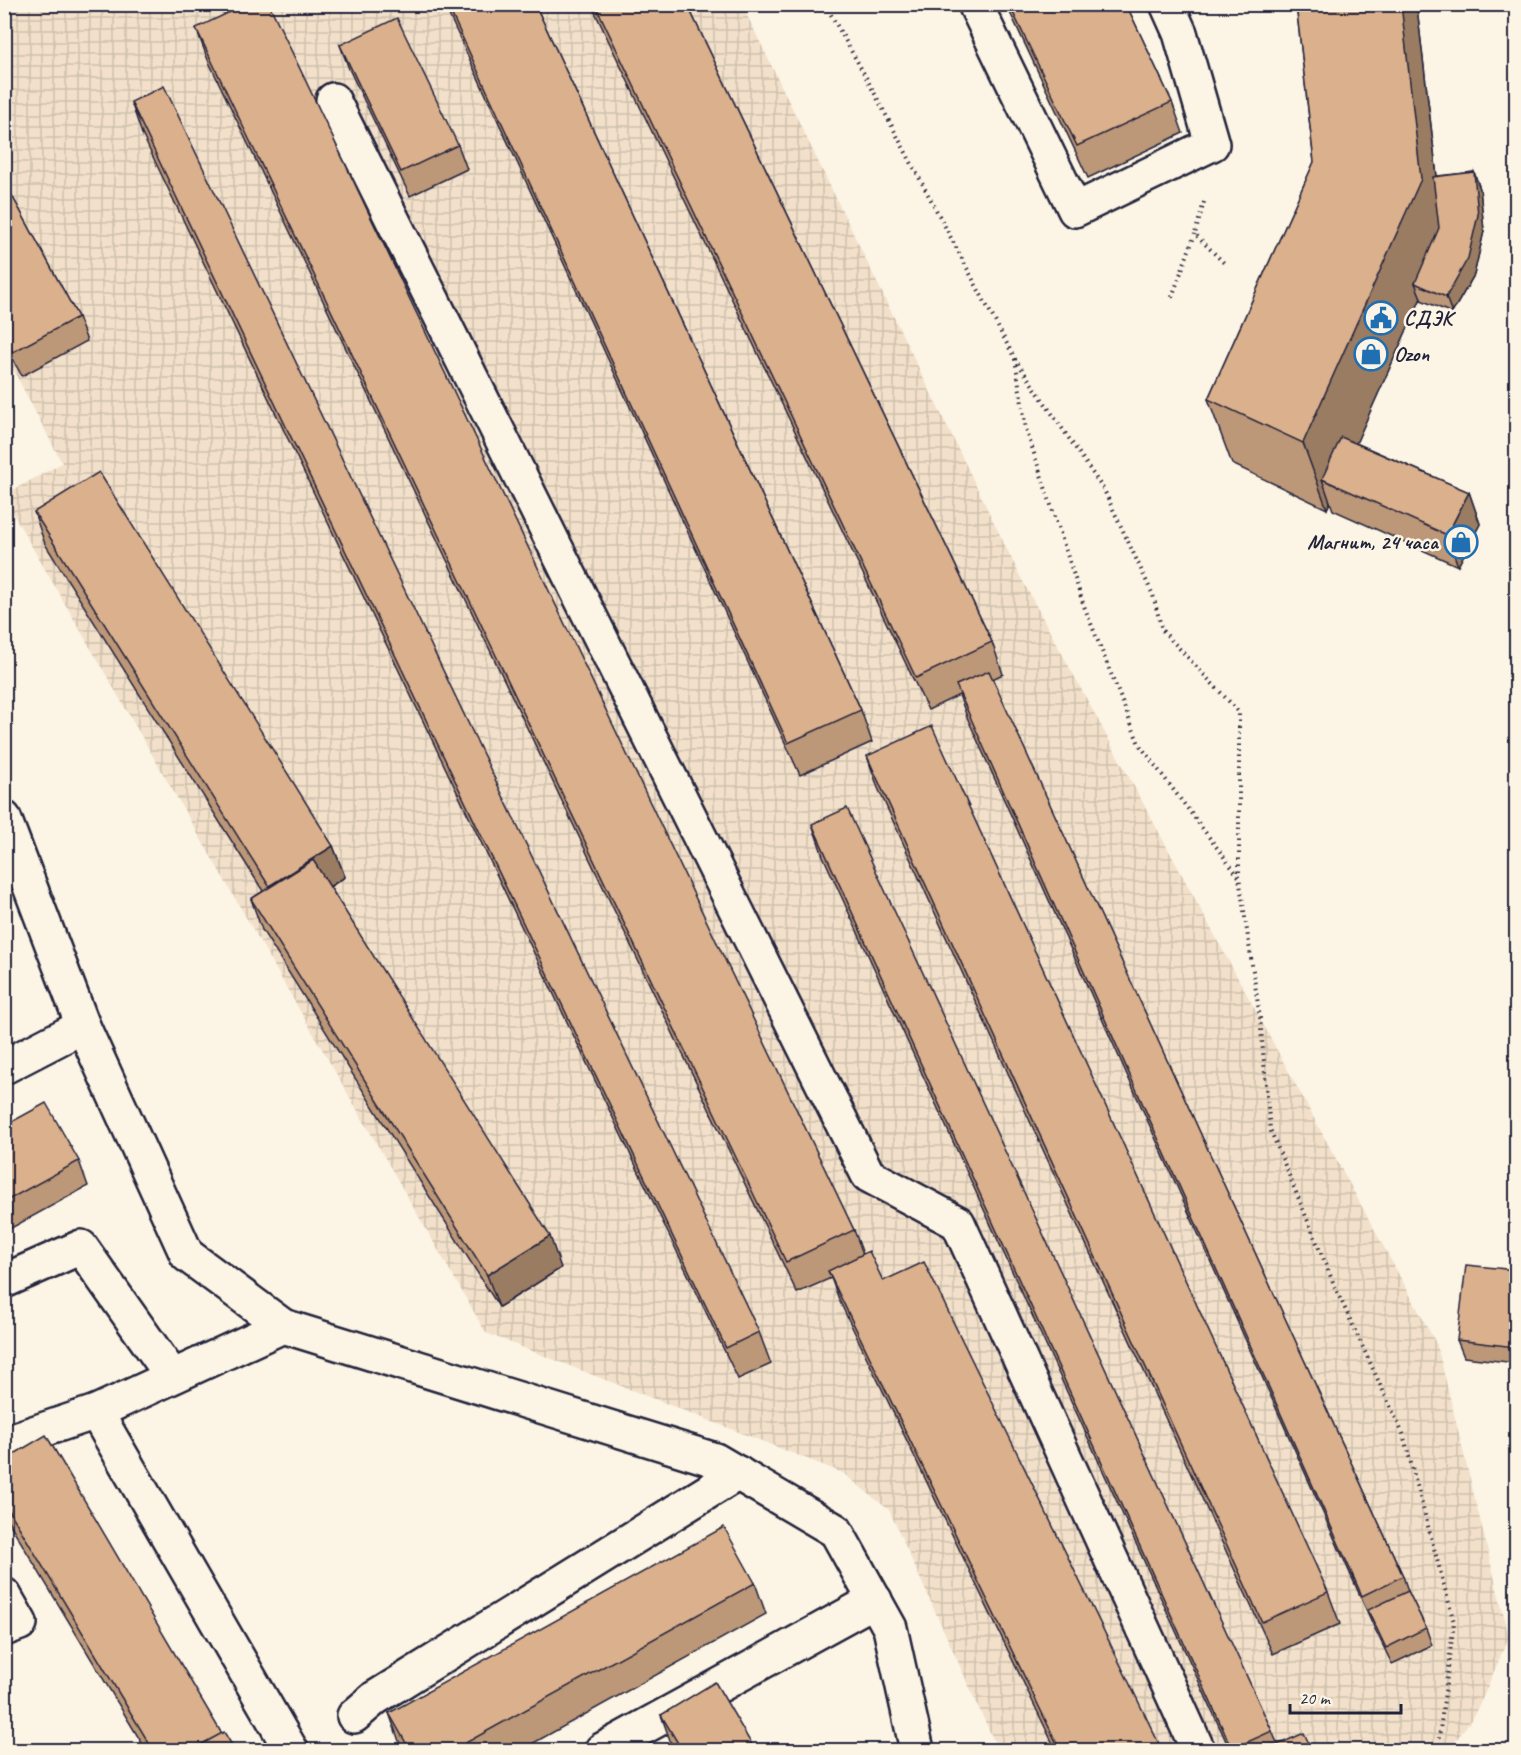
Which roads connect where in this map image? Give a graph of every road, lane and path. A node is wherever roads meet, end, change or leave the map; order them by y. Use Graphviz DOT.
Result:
graph roads {
  1 [pos="825,4"];
  2 [pos="975,4"];
  3 [pos="1167,4"];
  4 [pos="333,100"];
  5 [pos="1204,202"];
  6 [pos="1196,234"];
  7 [pos="1224,262"];
  8 [pos="1172,297"];
  9 [pos="1015,358"];
  10 [pos="4,818"];
  11 [pos="1239,877"];
  12 [pos="83,1026"];
  13 [pos="4,1067"];
  14 [pos="4,1281"];
  15 [pos="283,1326"];
  16 [pos="172,1376"];
  17 [pos="96,1412"];
  18 [pos="4,1443"];
  19 [pos="738,1473"];
  20 [pos="4,1595"];
  21 [pos="874,1600"];
  22 [pos="4,1629"];
  23 [pos="354,1716"];
  24 [pos="1439,1738"];
  25 [pos="291,1750"];
  26 [pos="602,1750"];
  27 [pos="917,1750"];
  28 [pos="1198,1750"];
  1 -- 9 [label="path"];
  2 -- 3 [label="street"];
  4 -- 28 [label="street"];
  5 -- 6 [label="path"];
  6 -- 7 [label="path"];
  6 -- 8 [label="path"];
  9 -- 11 [label="path"];
  9 -- 11 [label="path"];
  10 -- 12 [label="street"];
  11 -- 24 [label="path"];
  12 -- 13 [label="street"];
  12 -- 15 [label="street"];
  14 -- 16 [label="street"];
  15 -- 16 [label="street"];
  15 -- 19 [label="street"];
  16 -- 17 [label="street"];
  17 -- 18 [label="street"];
  17 -- 25 [label="street"];
  19 -- 21 [label="street"];
  19 -- 23 [label="street"];
  20 -- 22 [label="street"];
  21 -- 26 [label="street"];
  21 -- 27 [label="street"];
}
